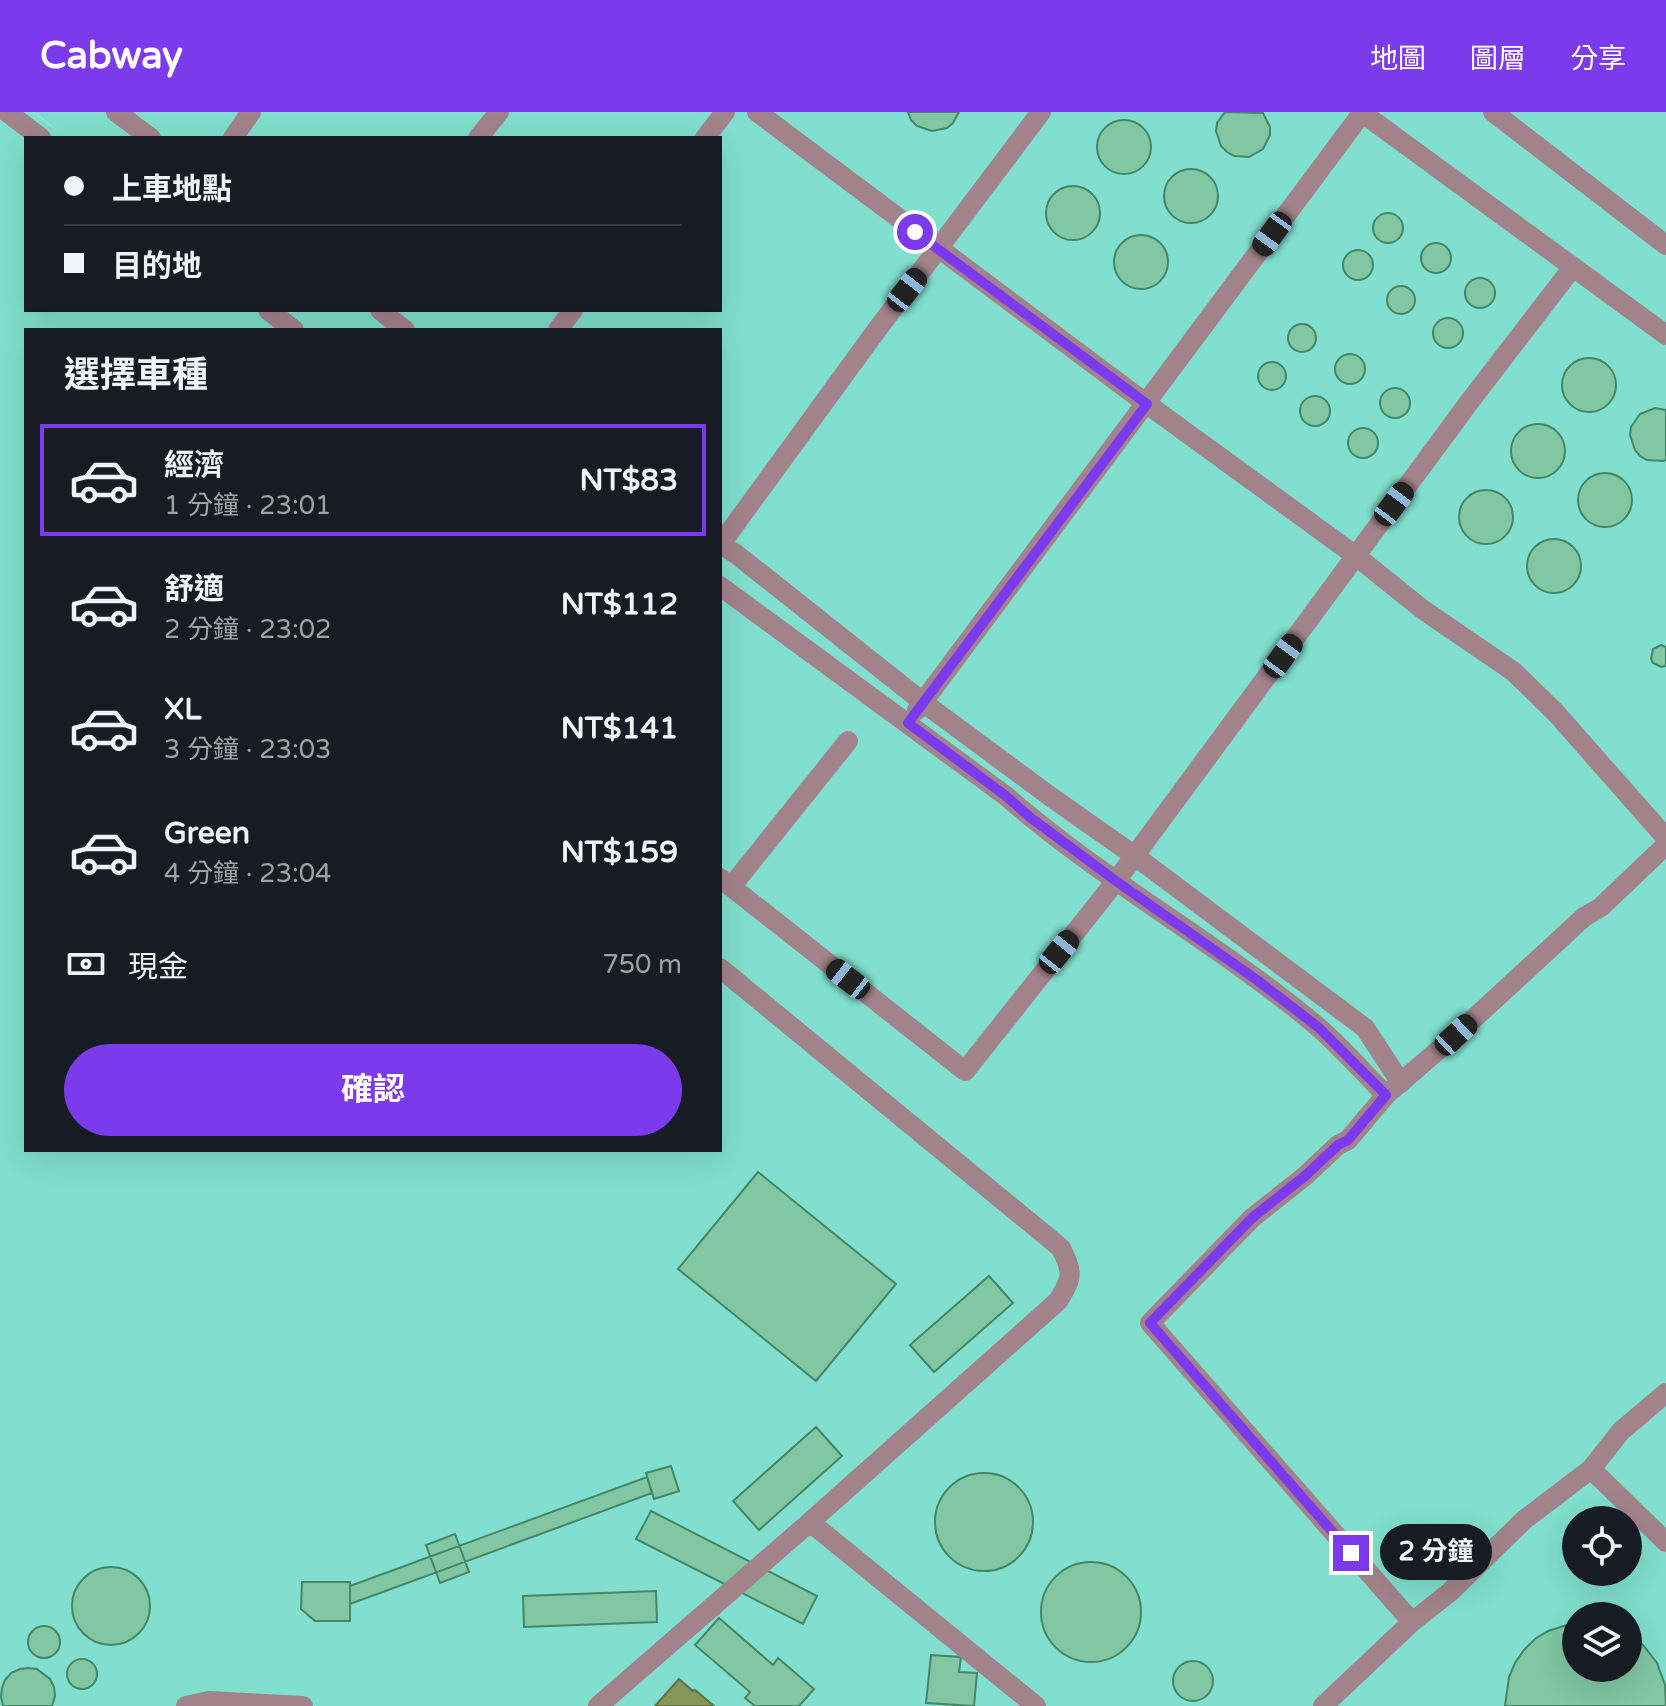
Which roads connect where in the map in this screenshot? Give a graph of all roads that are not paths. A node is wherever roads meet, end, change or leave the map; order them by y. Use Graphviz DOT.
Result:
graph roads {
  1 [pos="7,112"];
  2 [pos="251,112"];
  3 [pos="499,112"];
  4 [pos="725,112"];
  5 [pos="757,112"];
  6 [pos="1041,112"];
  7 [pos="1362,112"];
  8 [pos="1493,112"];
  9 [pos="122,113"];
  10 [pos="38,136"];
  11 [pos="149,136"];
  12 [pos="234,136"];
  13 [pos="480,136"];
  14 [pos="707,136"];
  15 [pos="1666,245"];
  16 [pos="938,249"];
  17 [pos="1573,267"];
  18 [pos="271,312"];
  19 [pos="382,312"];
  20 [pos="291,328"];
  21 [pos="402,328"];
  22 [pos="1666,335"];
  23 [pos="1147,404"];
  24 [pos="722,541"];
  25 [pos="722,546"];
  26 [pos="1356,556"];
  27 [pos="722,588"];
  28 [pos="824,623"];
  29 [pos="803,649"];
  30 [pos="924,703"];
  31 [pos="908,723"];
  32 [pos="848,741"];
  33 [pos="1666,838"];
  34 [pos="1666,845"];
  35 [pos="1135,856"];
  36 [pos="1116,881"];
  37 [pos="726,882"];
  38 [pos="722,970"];
  39 [pos="1394,1089"];
  40 [pos="1666,1393"];
  41 [pos="1591,1469"];
  42 [pos="810,1522"];
  43 [pos="1666,1542"];
  44 [pos="1412,1622"];
  45 [pos="186,1706"];
  46 [pos="303,1706"];
  47 [pos="598,1706"];
  48 [pos="1036,1706"];
  49 [pos="1323,1706"];
  1 -- 10 [label="lane"];
  2 -- 12 [label="lane"];
  3 -- 13 [label="lane"];
  4 -- 14 [label="lane"];
  5 -- 16 [label="lane"];
  6 -- 16 [label="lane"];
  7 -- 17 [label="lane"];
  7 -- 23 [label="lane"];
  8 -- 15 [label="lane"];
  9 -- 11 [label="lane"];
  16 -- 23 [label="lane"];
  16 -- 24 [label="lane"];
  17 -- 22 [label="lane"];
  17 -- 26 [label="lane"];
  18 -- 20 [label="lane"];
  19 -- 21 [label="lane"];
  23 -- 26 [label="lane"];
  23 -- 30 [label="lane"];
  25 -- 28 [label="lane"];
  26 -- 33 [label="lane"];
  26 -- 35 [label="lane"];
  27 -- 29 [label="lane"];
  28 -- 29 [label="lane"];
  28 -- 30 [label="lane"];
  29 -- 31 [label="lane"];
  30 -- 31 [label="lane"];
  30 -- 35 [label="lane"];
  31 -- 36 [label="lane"];
  32 -- 37 [label="lane"];
  34 -- 39 [label="lane"];
  35 -- 36 [label="lane"];
  35 -- 39 [label="lane"];
  36 -- 37 [label="lane"];
  36 -- 39 [label="lane"];
  38 -- 42 [label="lane"];
  39 -- 44 [label="lane"];
  40 -- 41 [label="lane"];
  41 -- 43 [label="lane"];
  41 -- 44 [label="lane"];
  42 -- 47 [label="lane"];
  42 -- 48 [label="lane"];
  44 -- 49 [label="lane"];
  45 -- 46 [label="lane"];
}
